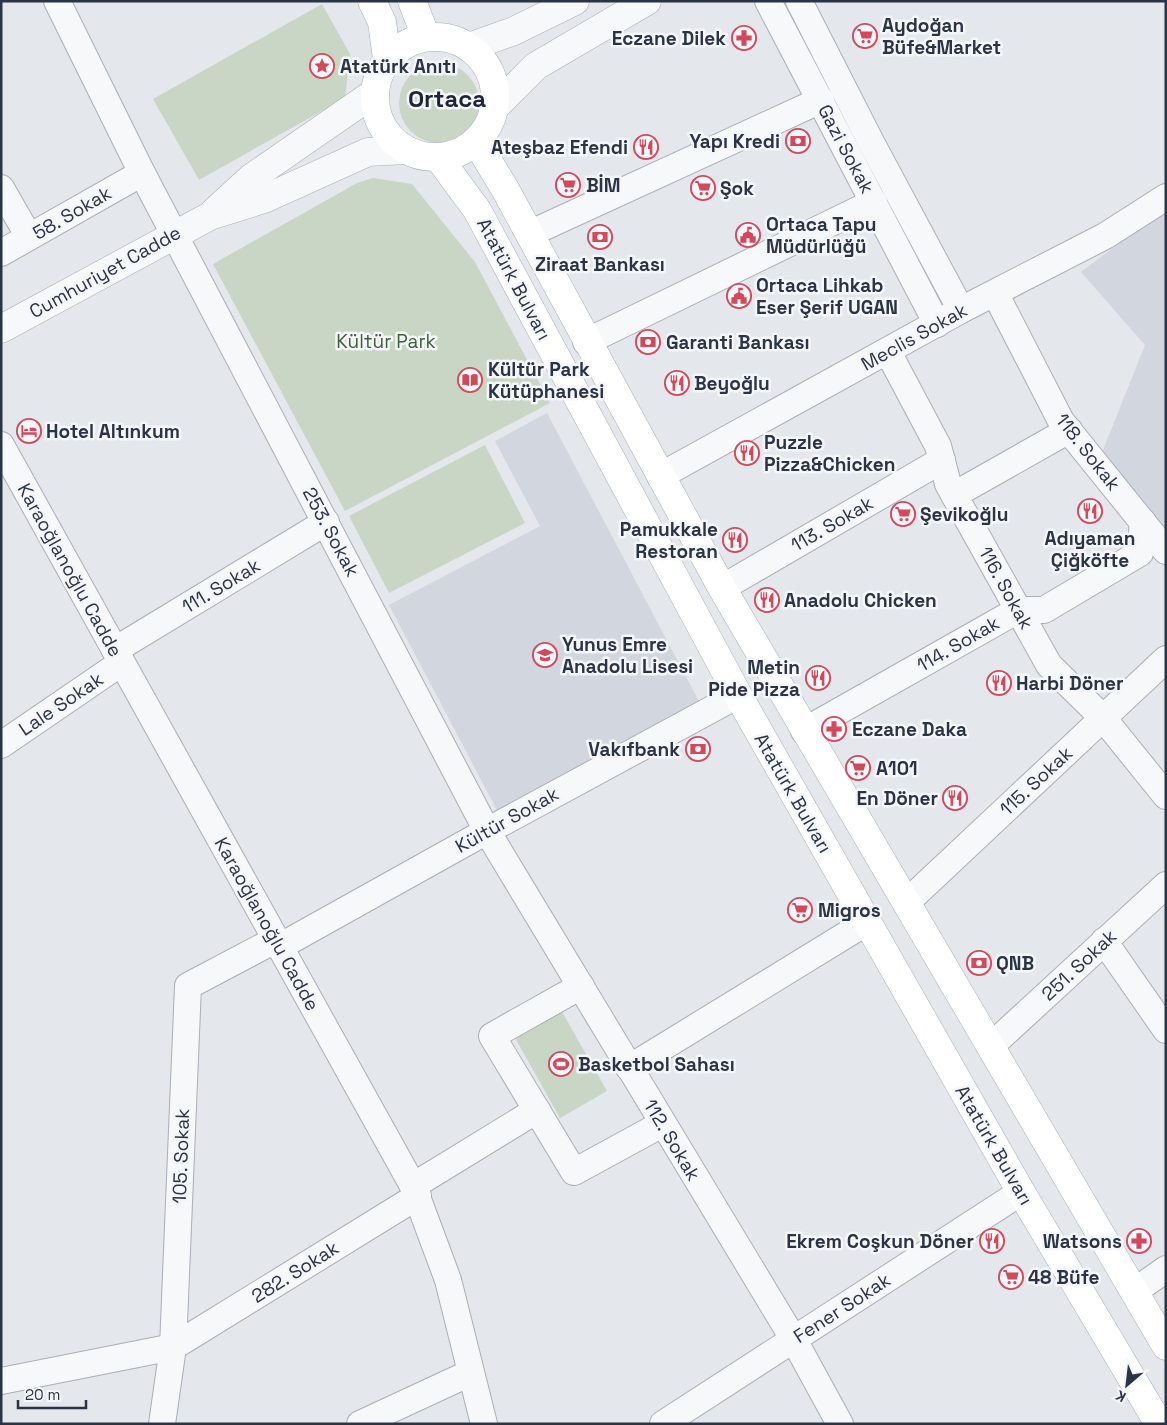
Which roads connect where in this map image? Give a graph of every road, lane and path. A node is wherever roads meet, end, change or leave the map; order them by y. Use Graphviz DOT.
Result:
graph roads {
  1 [pos="56,1"];
  2 [pos="372,1"];
  3 [pos="412,1"];
  4 [pos="576,1"];
  5 [pos="647,1"];
  6 [pos="768,1"];
  7 [pos="800,1"];
  8 [pos="426,37"];
  9 [pos="469,47"];
  10 [pos="387,59"];
  11 [pos="374,93"];
  12 [pos="821,100"];
  13 [pos="494,108"];
  14 [pos="476,141"];
  15 [pos="406,150"];
  16 [pos="438,157"];
  17 [pos="142,173"];
  18 [pos="1,188"];
  19 [pos="1166,196"];
  20 [pos="874,202"];
  21 [pos="210,216"];
  22 [pos="174,234"];
  23 [pos="529,234"];
  24 [pos="29,238"];
  25 [pos="1,253"];
  26 [pos="994,293"];
  27 [pos="961,310"];
  28 [pos="937,324"];
  29 [pos="1,329"];
  30 [pos="586,342"];
  31 [pos="888,352"];
  32 [pos="1069,430"];
  33 [pos="1,444"];
  34 [pos="942,460"];
  35 [pos="660,476"];
  36 [pos="954,495"];
  37 [pos="326,522"];
  38 [pos="1143,522"];
  39 [pos="1166,551"];
  40 [pos="722,588"];
  41 [pos="1018,610"];
  42 [pos="118,656"];
  43 [pos="1166,659"];
  44 [pos="738,695"];
  45 [pos="1103,718"];
  46 [pos="804,731"];
  47 [pos="1,745"];
  48 [pos="1166,796"];
  49 [pos="487,830"];
  50 [pos="1166,885"];
  51 [pos="906,903"];
  52 [pos="867,922"];
  53 [pos="1104,941"];
  54 [pos="277,943"];
  55 [pos="581,986"];
  56 [pos="1166,1030"];
  57 [pos="992,1045"];
  58 [pos="630,1068"];
  59 [pos="537,1110"];
  60 [pos="662,1124"];
  61 [pos="415,1191"];
  62 [pos="1021,1192"];
  63 [pos="1166,1269"];
  64 [pos="1134,1291"];
  65 [pos="794,1340"];
  66 [pos="1166,1346"];
  67 [pos="173,1347"];
  68 [pos="470,1373"];
  69 [pos="1,1381"];
  70 [pos="162,1424"];
  71 [pos="360,1424"];
  72 [pos="484,1424"];
  73 [pos="663,1424"];
  74 [pos="840,1424"];
  75 [pos="1159,1424"];
  1 -- 17 [label="street, 253. Sokak"];
  2 -- 10 [label="main road"];
  3 -- 8 [label="main road"];
  4 -- 9 [label="street"];
  5 -- 13 [label="street"];
  6 -- 12 [label="street, Gazi Sokak"];
  7 -- 27 [label="street, Gazi Sokak"];
  8 -- 9 [label="main road"];
  8 -- 10 [label="main road"];
  9 -- 13 [label="main road"];
  10 -- 11 [label="main road"];
  11 -- 15 [label="main road"];
  11 -- 21 [label="street, Cumhuriyet Cadde"];
  12 -- 20 [label="street, Gazi Sokak"];
  12 -- 23 [label="street"];
  13 -- 14 [label="main road"];
  14 -- 16 [label="main road"];
  14 -- 23 [label="main road, Atatürk Bulvarı"];
  15 -- 16 [label="main road"];
  15 -- 21 [label="street, Cumhuriyet Cadde"];
  16 -- 44 [label="main road, Atatürk Bulvarı"];
  17 -- 22 [label="street, 253. Sokak"];
  17 -- 24 [label="street, 58. Sokak"];
  18 -- 24 [label="street"];
  19 -- 26 [label="street, Meclis Sokak"];
  20 -- 28 [label="street, Gazi Sokak"];
  20 -- 30 [label="street"];
  21 -- 22 [label="street, Cumhuriyet Cadde"];
  22 -- 29 [label="street, Cumhuriyet Cadde"];
  22 -- 37 [label="street, 253. Sokak"];
  23 -- 30 [label="main road, Atatürk Bulvarı"];
  24 -- 25 [label="street, 58. Sokak"];
  26 -- 27 [label="street, Meclis Sokak"];
  26 -- 32 [label="street, 118. Sokak"];
  27 -- 28 [label="street, Meclis Sokak"];
  28 -- 31 [label="street, Meclis Sokak"];
  30 -- 35 [label="main road, Atatürk Bulvarı"];
  31 -- 34 [label="street, 116. Sokak"];
  31 -- 35 [label="street, Meclis Sokak"];
  32 -- 36 [label="street"];
  32 -- 38 [label="street, 118. Sokak"];
  33 -- 42 [label="street, Karaoğlanoğlu Cadde"];
  34 -- 36 [label="street, 116. Sokak"];
  34 -- 40 [label="street, 113. Sokak"];
  35 -- 40 [label="main road, Atatürk Bulvarı"];
  36 -- 41 [label="street, 116. Sokak"];
  37 -- 42 [label="street, 111. Sokak"];
  37 -- 49 [label="street, 253. Sokak"];
  38 -- 39 [label="street, 118. Sokak"];
  38 -- 41 [label="street, 114. Sokak"];
  40 -- 46 [label="main road, Atatürk Bulvarı"];
  41 -- 45 [label="street, 116. Sokak"];
  41 -- 46 [label="street, 114. Sokak"];
  42 -- 47 [label="street, Lale Sokak"];
  42 -- 54 [label="street, Karaoğlanoğlu Cadde"];
  43 -- 45 [label="street, 115. Sokak"];
  44 -- 49 [label="street, Kültür Sokak"];
  44 -- 52 [label="main road, Atatürk Bulvarı"];
  45 -- 48 [label="street, 116. Sokak"];
  45 -- 51 [label="street, 115. Sokak"];
  46 -- 51 [label="main road, Atatürk Bulvarı"];
  49 -- 54 [label="street, Kültür Sokak"];
  49 -- 55 [label="street, 112. Sokak"];
  50 -- 53 [label="street, 251. Sokak"];
  51 -- 57 [label="main road, Atatürk Bulvarı"];
  52 -- 58 [label="street"];
  52 -- 62 [label="main road, Atatürk Bulvarı"];
  53 -- 56 [label="street"];
  53 -- 57 [label="street, 251. Sokak"];
  54 -- 61 [label="street, Karaoğlanoğlu Cadde"];
  54 -- 67 [label="street, 105. Sokak"];
  55 -- 58 [label="street, 112. Sokak"];
  55 -- 59 [label="street"];
  57 -- 64 [label="main road, Atatürk Bulvarı"];
  58 -- 60 [label="street, 112. Sokak"];
  59 -- 60 [label="street"];
  59 -- 61 [label="street, 282. Sokak"];
  60 -- 65 [label="street, 112. Sokak"];
  61 -- 67 [label="street, 282. Sokak"];
  61 -- 68 [label="street, Karaoğlanoğlu Cadde"];
  62 -- 65 [label="street, Fener Sokak"];
  62 -- 75 [label="main road, Atatürk Bulvarı"];
  63 -- 64 [label="street"];
  64 -- 66 [label="main road, Atatürk Bulvarı"];
  65 -- 73 [label="street, Fener Sokak"];
  65 -- 74 [label="street, 112. Sokak"];
  67 -- 69 [label="street"];
  67 -- 70 [label="street, 105. Sokak"];
  68 -- 71 [label="street"];
  68 -- 72 [label="street, Karaoğlanoğlu Cadde"];
}
